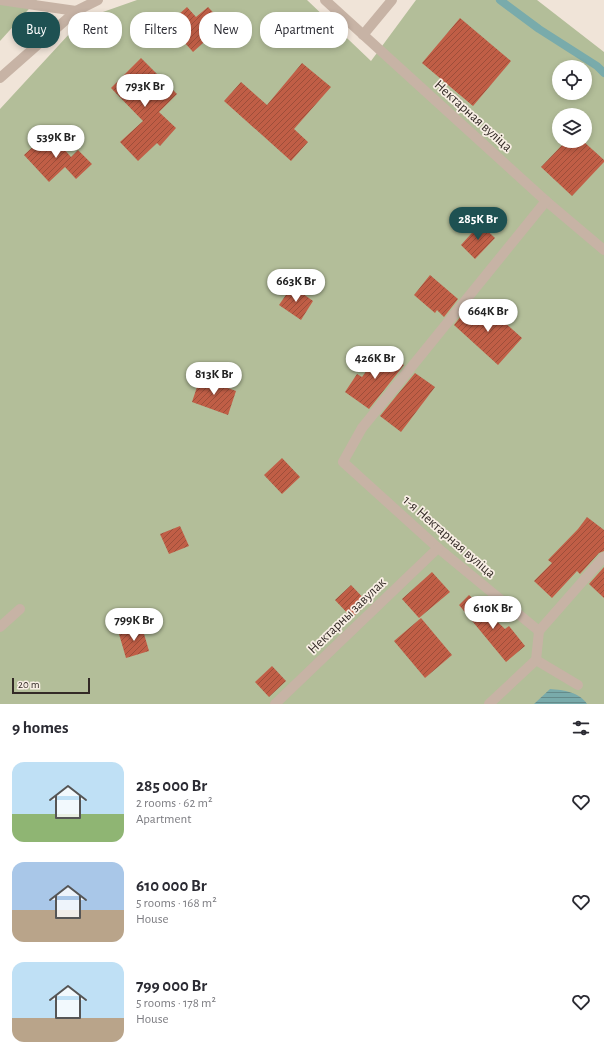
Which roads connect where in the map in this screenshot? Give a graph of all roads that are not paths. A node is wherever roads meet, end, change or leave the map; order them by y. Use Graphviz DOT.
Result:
graph roads {
  1 [pos="0,0"];
  2 [pos="98,0"];
  3 [pos="325,0"];
  4 [pos="392,0"];
  5 [pos="16,1"];
  6 [pos="76,11"];
  7 [pos="363,35"];
  8 [pos="0,78"];
  9 [pos="546,201"];
  10 [pos="604,250"];
  11 [pos="438,548"];
  12 [pos="604,557"];
  13 [pos="20,609"];
  14 [pos="0,627"];
  15 [pos="539,631"];
  16 [pos="536,660"];
  17 [pos="578,685"];
  18 [pos="275,704"];
  19 [pos="488,704"];
  1 -- 5 [label="street"];
  2 -- 6 [label="street"];
  3 -- 7 [label="street, Нектарная вуліца"];
  4 -- 7 [label="street"];
  5 -- 6 [label="street"];
  6 -- 8 [label="street"];
  7 -- 9 [label="street, Нектарная вуліца"];
  9 -- 10 [label="street, Нектарная вуліца"];
  9 -- 11 [label="street, 1-я Нектарная вуліца"];
  11 -- 15 [label="street, 1-я Нектарная вуліца"];
  11 -- 18 [label="street, Нектарны завулак"];
  12 -- 15 [label="street"];
  13 -- 14 [label="street"];
  15 -- 16 [label="street"];
  16 -- 17 [label="street"];
  16 -- 19 [label="street"];
}
